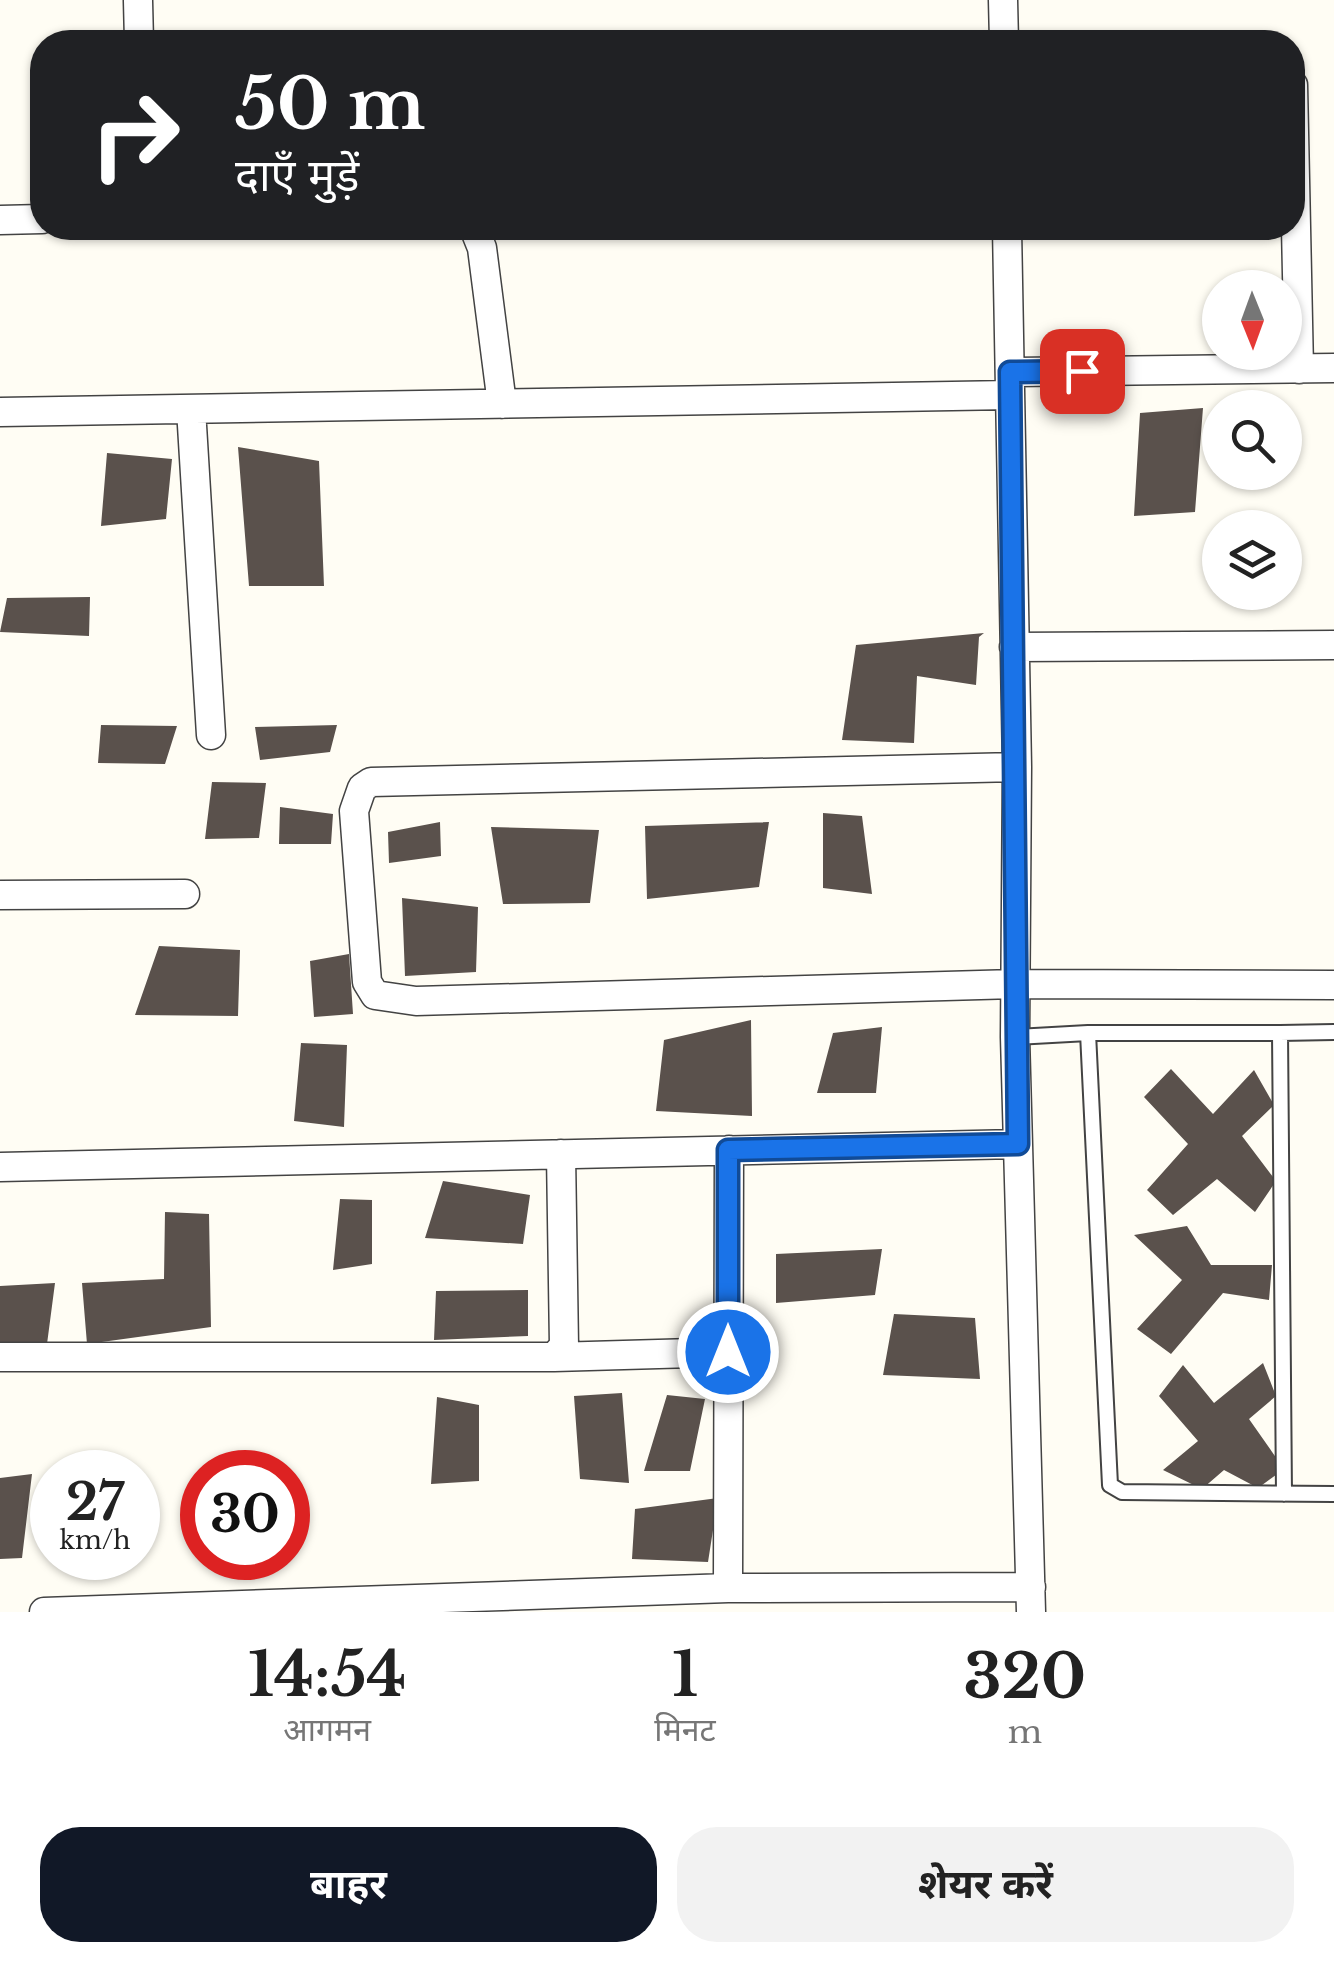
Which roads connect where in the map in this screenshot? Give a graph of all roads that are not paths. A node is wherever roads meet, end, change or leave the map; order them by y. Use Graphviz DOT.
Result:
graph roads {
  1 [pos="1003,0"];
  2 [pos="138,1"];
  3 [pos="139,30"];
  4 [pos="1004,30"];
  5 [pos="0,220"];
  6 [pos="30,220"];
  7 [pos="479,240"];
  8 [pos="1008,240"];
  9 [pos="1297,240"];
  10 [pos="1297,270"];
  11 [pos="1302,368"];
  12 [pos="1334,368"];
  13 [pos="1260,370"];
  14 [pos="1010,383"];
  15 [pos="502,404"];
  16 [pos="191,409"];
  17 [pos="0,412"];
  18 [pos="1334,645"];
  19 [pos="1014,647"];
  20 [pos="211,735"];
  21 [pos="1016,766"];
  22 [pos="185,894"];
  23 [pos="0,895"];
  24 [pos="1015,984"];
  25 [pos="1334,985"];
  26 [pos="1334,1032"];
  27 [pos="1088,1033"];
  28 [pos="1280,1033"];
  29 [pos="1014,1037"];
  30 [pos="1018,1144"];
  31 [pos="728,1150"];
  32 [pos="561,1154"];
  33 [pos="0,1167"];
  34 [pos="728,1352"];
  35 [pos="0,1357"];
  36 [pos="554,1357"];
  37 [pos="1284,1494"];
  38 [pos="1334,1494"];
  39 [pos="728,1588"];
  40 [pos="1031,1600"];
  41 [pos="44,1612"];
  1 -- 4 [label="street"];
  2 -- 3 [label="street"];
  5 -- 6 [label="street"];
  7 -- 15 [label="street"];
  8 -- 14 [label="street"];
  9 -- 10 [label="street"];
  11 -- 12 [label="street"];
  13 -- 14 [label="street"];
  14 -- 15 [label="street"];
  14 -- 19 [label="street"];
  15 -- 16 [label="street"];
  16 -- 17 [label="street"];
  16 -- 20 [label="street"];
  18 -- 19 [label="street"];
  19 -- 21 [label="street"];
  21 -- 24 [label="street"];
  21 -- 24 [label="street"];
  22 -- 23 [label="street"];
  24 -- 25 [label="street"];
  24 -- 29 [label="street"];
  26 -- 28 [label="lane"];
  27 -- 28 [label="lane"];
  27 -- 29 [label="lane"];
  27 -- 37 [label="lane"];
  28 -- 37 [label="lane"];
  29 -- 30 [label="street"];
  30 -- 31 [label="street"];
  30 -- 40 [label="street"];
  31 -- 32 [label="street"];
  31 -- 34 [label="street"];
  32 -- 33 [label="street"];
  32 -- 36 [label="street"];
  34 -- 36 [label="street"];
  34 -- 39 [label="street"];
  35 -- 36 [label="street"];
  37 -- 38 [label="lane"];
  39 -- 40 [label="street"];
  39 -- 41 [label="street"];
}
